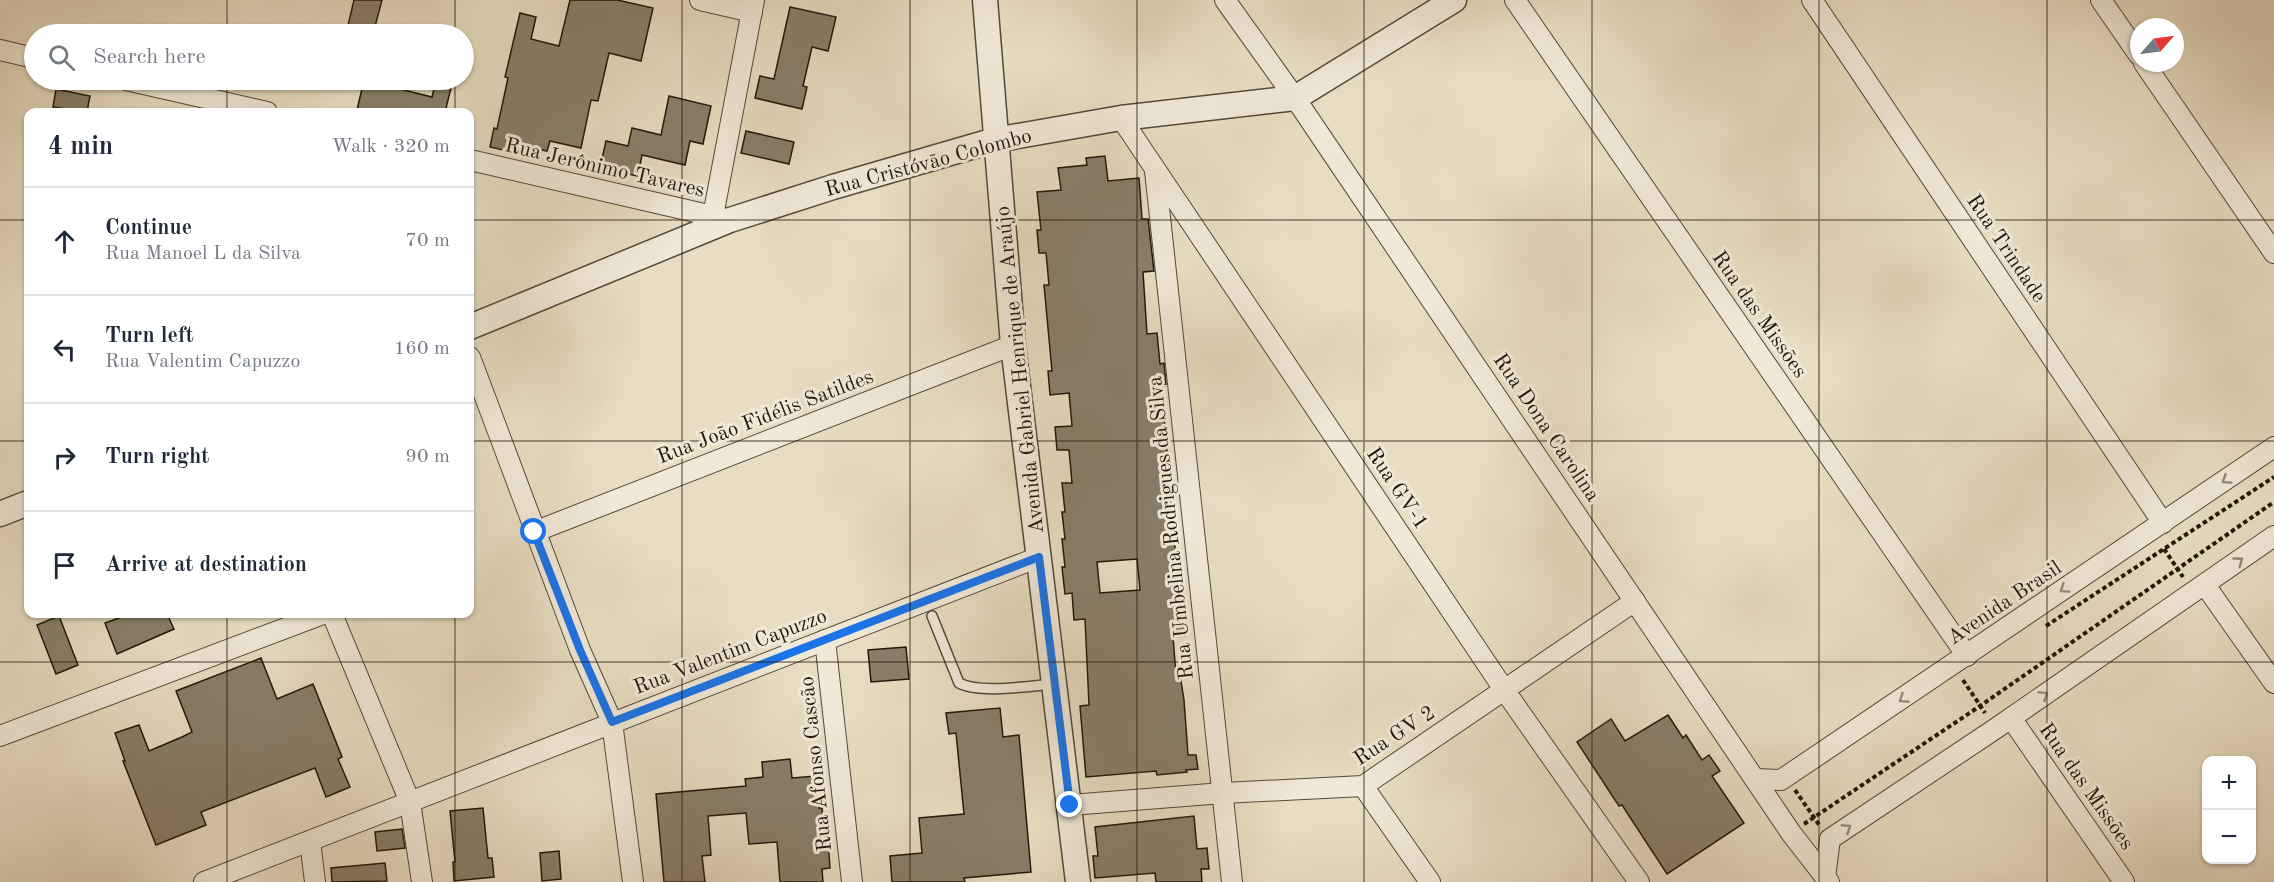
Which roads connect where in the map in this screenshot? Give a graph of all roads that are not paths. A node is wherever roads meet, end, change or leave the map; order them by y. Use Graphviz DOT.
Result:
graph roads {
  1 [pos="700,0"];
  2 [pos="985,0"];
  3 [pos="1225,0"];
  4 [pos="1454,0"];
  5 [pos="1515,0"];
  6 [pos="1812,0"];
  7 [pos="2102,0"];
  8 [pos="753,6"];
  9 [pos="2130,42"];
  10 [pos="0,50"];
  11 [pos="24,56"];
  12 [pos="2150,72"];
  13 [pos="170,90"];
  14 [pos="1295,99"];
  15 [pos="249,108"];
  16 [pos="1121,118"];
  17 [pos="995,140"];
  18 [pos="474,161"];
  19 [pos="1155,168"];
  20 [pos="721,218"];
  21 [pos="2274,253"];
  22 [pos="474,325"];
  23 [pos="1013,345"];
  24 [pos="474,368"];
  25 [pos="2274,447"];
  26 [pos="24,505"];
  27 [pos="0,514"];
  28 [pos="2157,527"];
  29 [pos="534,532"];
  30 [pos="2274,536"];
  31 [pos="1039,557"];
  32 [pos="2200,589"];
  33 [pos="1635,601"];
  34 [pos="932,616"];
  35 [pos="311,618"];
  36 [pos="334,618"];
  37 [pos="825,640"];
  38 [pos="1964,669"];
  39 [pos="1055,683"];
  40 [pos="2274,683"];
  41 [pos="1505,691"];
  42 [pos="612,722"];
  43 [pos="2003,724"];
  44 [pos="0,736"];
  45 [pos="1756,779"];
  46 [pos="1363,786"];
  47 [pos="1223,793"];
  48 [pos="410,802"];
  49 [pos="1070,805"];
  50 [pos="310,841"];
  51 [pos="1827,879"];
  52 [pos="204,882"];
  53 [pos="315,882"];
  54 [pos="422,882"];
  55 [pos="633,882"];
  56 [pos="852,882"];
  57 [pos="1078,882"];
  58 [pos="1232,882"];
  59 [pos="1430,882"];
  60 [pos="1639,882"];
  61 [pos="2124,882"];
  1 -- 8 [label="street"];
  2 -- 17 [label="street, Avenida Gabriel Henrique de Araújo"];
  3 -- 14 [label="street, Rua Dona Carolina"];
  4 -- 14 [label="street, Rua Cristóvão Colombo"];
  5 -- 38 [label="street, Rua das Missões"];
  6 -- 28 [label="street, Rua Trindade"];
  7 -- 9 [label="street"];
  8 -- 20 [label="street"];
  10 -- 11 [label="street"];
  12 -- 21 [label="street"];
  13 -- 15 [label="street"];
  14 -- 16 [label="street, Rua Cristóvão Colombo"];
  14 -- 33 [label="street, Rua Dona Carolina"];
  16 -- 17 [label="street, Rua Cristóvão Colombo"];
  16 -- 19 [label="street, Rua GV-1"];
  17 -- 20 [label="street, Rua Cristóvão Colombo"];
  17 -- 23 [label="street, Avenida Gabriel Henrique de Araújo"];
  18 -- 20 [label="street, Rua Jerônimo Tavares"];
  19 -- 41 [label="street, Rua GV-1"];
  19 -- 47 [label="street, Rua Umbelina Rodrigues da Silva"];
  20 -- 22 [label="street, Rua Cristóvão Colombo"];
  23 -- 29 [label="street, Rua João Fidélis Satildes"];
  23 -- 31 [label="street, Avenida Gabriel Henrique de Araújo"];
  24 -- 29 [label="street"];
  25 -- 28 [label="street, Avenida Brasil, one-way"];
  26 -- 27 [label="street"];
  28 -- 38 [label="street, Avenida Brasil, one-way"];
  29 -- 42 [label="street"];
  32 -- 30 [label="street, one-way"];
  31 -- 37 [label="street, Rua Valentim Capuzzo"];
  31 -- 39 [label="street, Avenida Gabriel Henrique de Araújo"];
  32 -- 40 [label="street"];
  43 -- 32 [label="street, one-way"];
  33 -- 41 [label="street, Rua GV 2"];
  33 -- 45 [label="street, Rua Dona Carolina"];
  34 -- 39 [label="lane"];
  35 -- 44 [label="street"];
  36 -- 48 [label="street"];
  37 -- 42 [label="street, Rua Valentim Capuzzo"];
  37 -- 56 [label="street, Rua Afonso Cascão"];
  38 -- 45 [label="street, Avenida Brasil, one-way"];
  39 -- 49 [label="street, Avenida Gabriel Henrique de Araújo"];
  41 -- 46 [label="street, Rua GV 2"];
  41 -- 60 [label="street, Rua GV-1"];
  42 -- 48 [label="street, Rua Valentim Capuzzo"];
  42 -- 55 [label="street"];
  51 -- 43 [label="street, one-way"];
  43 -- 61 [label="street, Rua das Missões"];
  45 -- 51 [label="street, Rua Dona Carolina"];
  46 -- 47 [label="street, Rua GV 2"];
  46 -- 59 [label="street"];
  47 -- 49 [label="street, Rua GV 2"];
  47 -- 58 [label="street, Rua Umbelina Rodrigues da Silva"];
  48 -- 50 [label="street, Rua Valentim Capuzzo"];
  48 -- 54 [label="street"];
  49 -- 57 [label="street, Avenida Gabriel Henrique de Araújo"];
  50 -- 52 [label="street, Rua Valentim Capuzzo"];
  50 -- 53 [label="street"];
}
